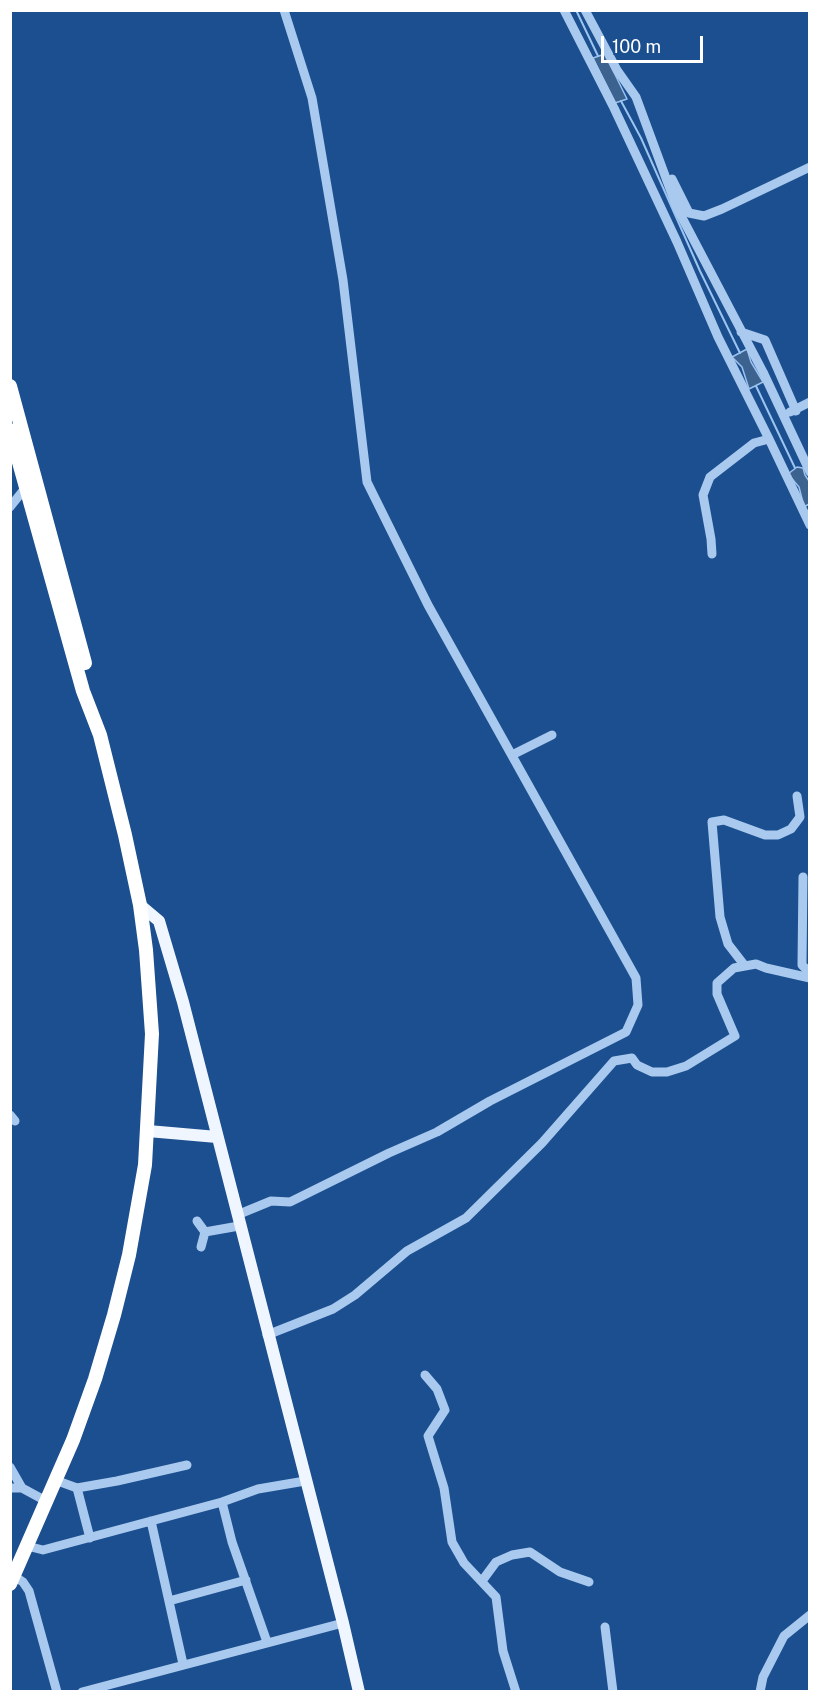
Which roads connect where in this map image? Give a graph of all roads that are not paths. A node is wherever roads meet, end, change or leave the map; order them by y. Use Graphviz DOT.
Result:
graph roads {
  1 [pos="284,10"];
  2 [pos="564,10"];
  3 [pos="585,10"];
  4 [pos="810,167"];
  5 [pos="687,216"];
  6 [pos="741,332"];
  7 [pos="10,386"];
  8 [pos="810,402"];
  9 [pos="796,411"];
  10 [pos="782,414"];
  11 [pos="10,430"];
  12 [pos="769,439"];
  13 [pos="810,472"];
  14 [pos="26,486"];
  15 [pos="10,507"];
  16 [pos="810,525"];
  17 [pos="712,554"];
  18 [pos="100,735"];
  19 [pos="552,735"];
  20 [pos="512,755"];
  21 [pos="797,796"];
  22 [pos="803,877"];
  23 [pos="140,905"];
  24 [pos="745,966"];
  25 [pos="810,973"];
  26 [pos="810,978"];
  27 [pos="148,1131"];
  28 [pos="217,1137"];
  29 [pos="238,1220"];
  30 [pos="197,1221"];
  31 [pos="205,1232"];
  32 [pos="201,1247"];
  33 [pos="267,1335"];
  34 [pos="425,1375"];
  35 [pos="188,1465"];
  36 [pos="10,1467"];
  37 [pos="55,1480"];
  38 [pos="305,1481"];
  39 [pos="10,1488"];
  40 [pos="22,1488"];
  41 [pos="78,1488"];
  42 [pos="46,1501"];
  43 [pos="222,1502"];
  44 [pos="151,1521"];
  45 [pos="90,1538"];
  46 [pos="27,1546"];
  47 [pos="12,1578"];
  48 [pos="246,1580"];
  49 [pos="482,1581"];
  50 [pos="589,1582"];
  51 [pos="169,1601"];
  52 [pos="810,1615"];
  53 [pos="343,1623"];
  54 [pos="605,1627"];
  55 [pos="267,1642"];
  56 [pos="183,1664"];
  57 [pos="57,1692"];
  58 [pos="82,1692"];
  59 [pos="358,1692"];
  60 [pos="516,1692"];
  61 [pos="613,1692"];
  62 [pos="760,1692"];
  1 -- 20 [label="street"];
  2 -- 12 [label="street"];
  3 -- 5 [label="street"];
  4 -- 5 [label="street"];
  5 -- 6 [label="street"];
  6 -- 9 [label="street"];
  6 -- 10 [label="street"];
  7 -- 18 [label="highway"];
  8 -- 9 [label="street"];
  9 -- 10 [label="street"];
  10 -- 13 [label="street"];
  11 -- 14 [label="highway"];
  12 -- 16 [label="street"];
  12 -- 17 [label="street"];
  14 -- 15 [label="street"];
  14 -- 18 [label="highway"];
  18 -- 23 [label="highway"];
  19 -- 20 [label="street"];
  20 -- 29 [label="street"];
  21 -- 24 [label="street"];
  22 -- 25 [label="street"];
  23 -- 27 [label="highway"];
  23 -- 28 [label="main road"];
  24 -- 26 [label="street"];
  24 -- 33 [label="street"];
  27 -- 28 [label="main road"];
  27 -- 37 [label="highway"];
  28 -- 29 [label="main road"];
  29 -- 31 [label="street"];
  29 -- 33 [label="main road"];
  30 -- 31 [label="street"];
  31 -- 32 [label="street"];
  33 -- 38 [label="main road"];
  34 -- 49 [label="street"];
  35 -- 41 [label="street"];
  36 -- 40 [label="street"];
  37 -- 41 [label="street"];
  37 -- 42 [label="highway"];
  38 -- 43 [label="street"];
  38 -- 53 [label="main road"];
  39 -- 40 [label="street"];
  40 -- 42 [label="street"];
  41 -- 45 [label="street"];
  42 -- 46 [label="highway"];
  43 -- 44 [label="street"];
  43 -- 48 [label="street"];
  44 -- 45 [label="street"];
  44 -- 51 [label="street"];
  45 -- 46 [label="street"];
  46 -- 47 [label="highway"];
  47 -- 57 [label="street"];
  48 -- 51 [label="street"];
  48 -- 55 [label="street"];
  49 -- 50 [label="street"];
  49 -- 60 [label="street"];
  51 -- 56 [label="street"];
  52 -- 62 [label="street"];
  53 -- 55 [label="street"];
  53 -- 59 [label="main road"];
  54 -- 61 [label="street"];
  55 -- 56 [label="street"];
  56 -- 58 [label="street"];
}
